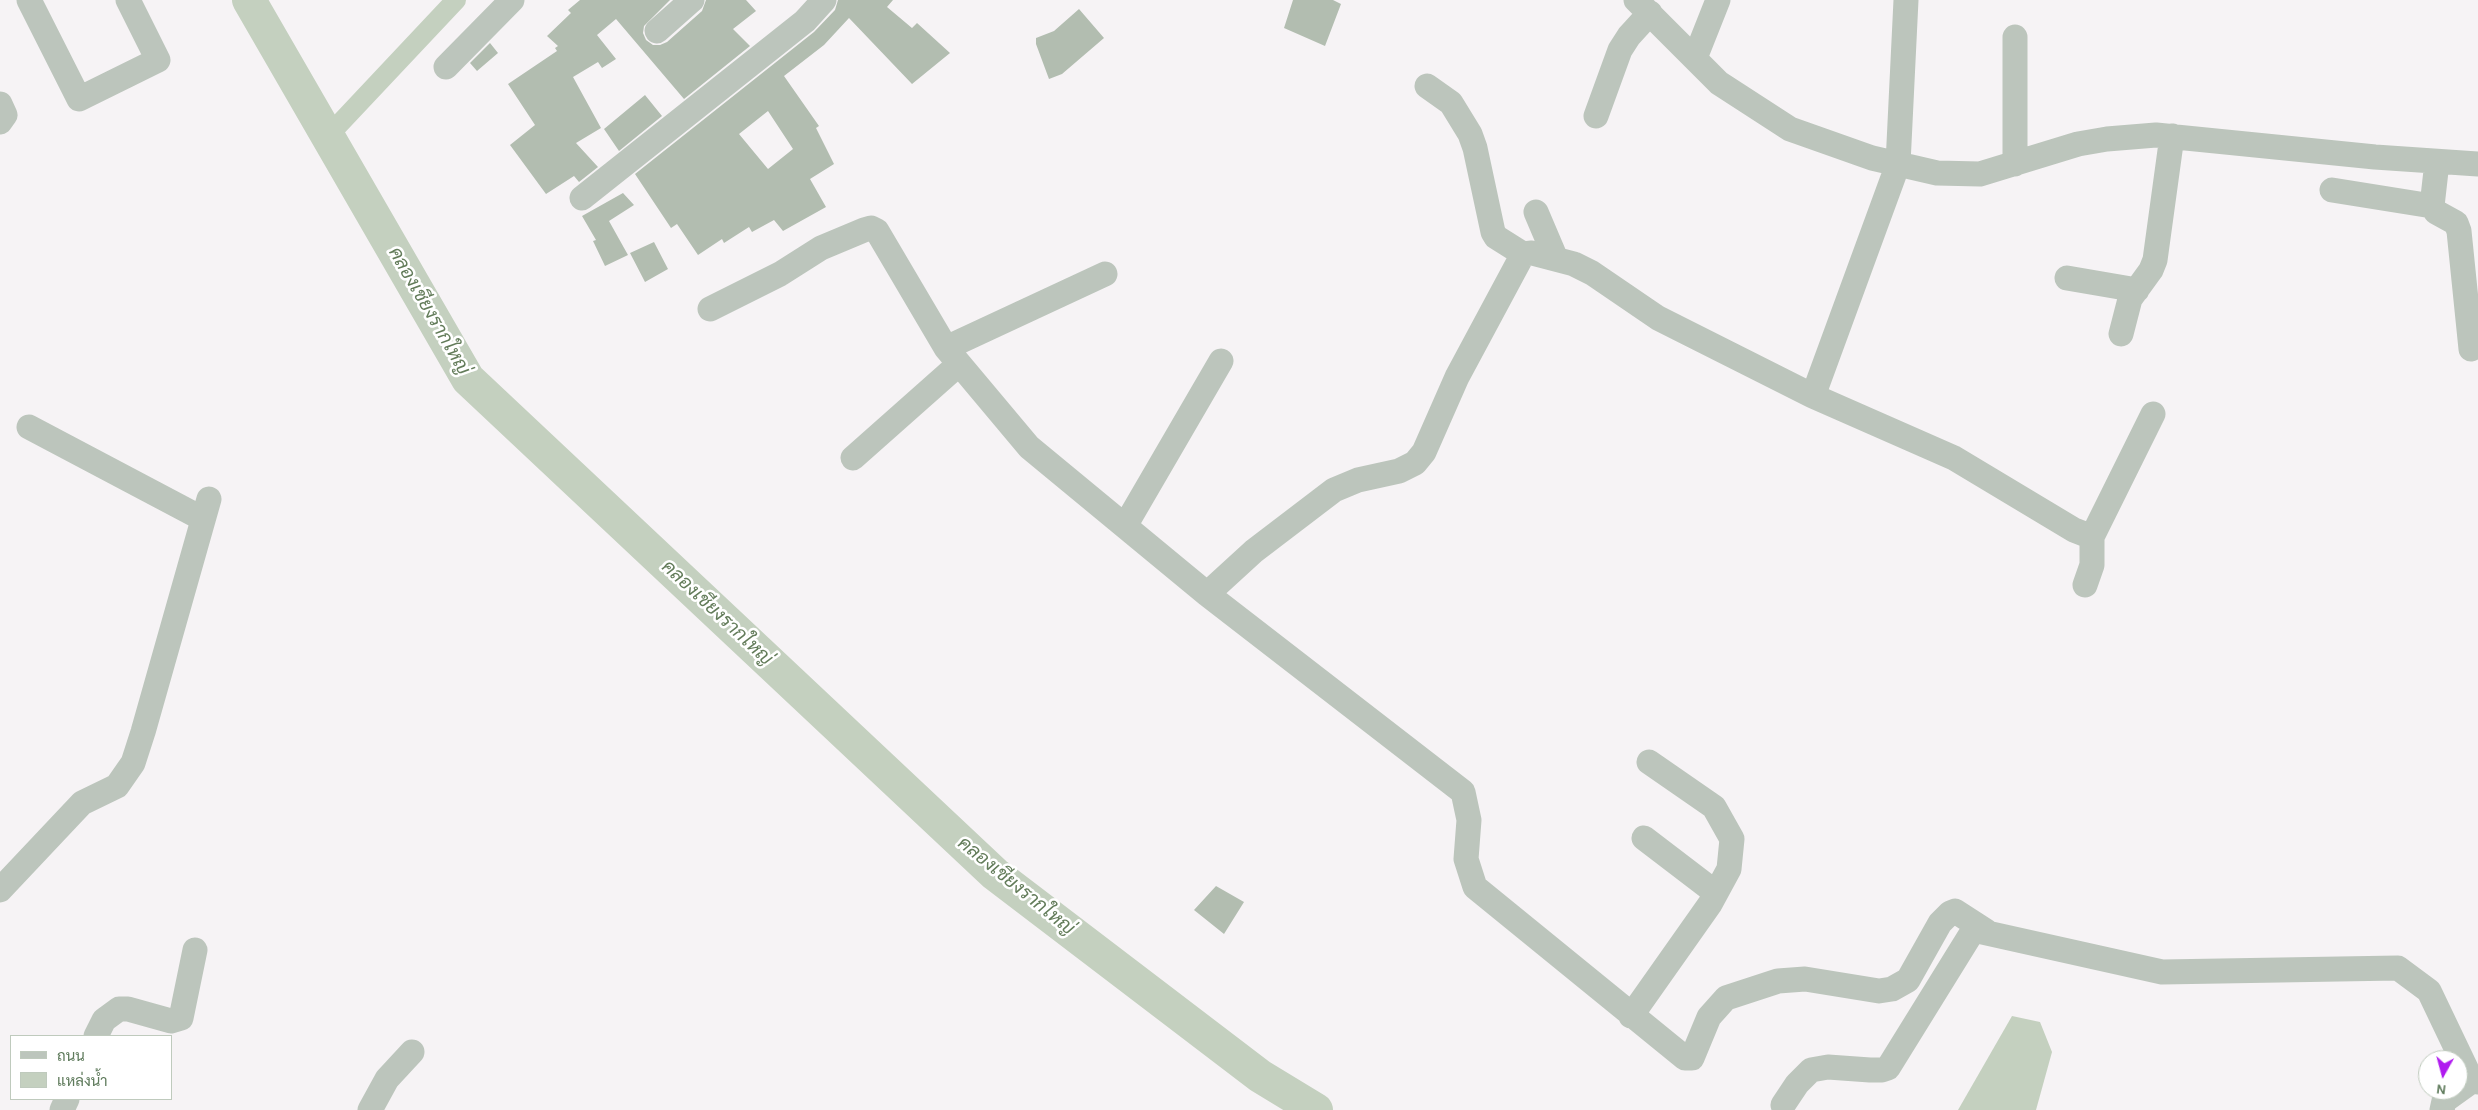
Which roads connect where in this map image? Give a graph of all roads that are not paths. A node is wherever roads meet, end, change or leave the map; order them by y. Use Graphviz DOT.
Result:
graph roads {
  1 [pos="29,0"];
  2 [pos="128,0"];
  3 [pos="512,0"];
  4 [pos="692,0"];
  5 [pos="824,0"];
  6 [pos="1718,0"];
  7 [pos="1906,0"];
  8 [pos="1643,6"];
  9 [pos="657,31"];
  10 [pos="2015,37"];
  11 [pos="1695,58"];
  12 [pos="446,67"];
  13 [pos="1427,86"];
  14 [pos="0,104"];
  15 [pos="1596,116"];
  16 [pos="0,122"];
  17 [pos="2172,136"];
  18 [pos="2437,162"];
  19 [pos="1898,164"];
  20 [pos="2015,164"];
  21 [pos="2478,164"];
  22 [pos="2332,190"];
  23 [pos="582,198"];
  24 [pos="2432,206"];
  25 [pos="1536,212"];
  26 [pos="1523,254"];
  27 [pos="1556,259"];
  28 [pos="1105,274"];
  29 [pos="2067,278"];
  30 [pos="2136,290"];
  31 [pos="710,309"];
  32 [pos="2122,334"];
  33 [pos="2471,349"];
  34 [pos="953,356"];
  35 [pos="1221,361"];
  36 [pos="1813,396"];
  37 [pos="2153,414"];
  38 [pos="30,427"];
  39 [pos="853,458"];
  40 [pos="1125,526"];
  41 [pos="2084,535"];
  42 [pos="2085,585"];
  43 [pos="1206,594"];
  44 [pos="1649,762"];
  45 [pos="1644,838"];
  46 [pos="0,890"];
  47 [pos="1716,893"];
  48 [pos="1969,920"];
  49 [pos="195,950"];
  50 [pos="1631,1016"];
  51 [pos="96,1035"];
  52 [pos="412,1052"];
  53 [pos="2475,1082"];
  54 [pos="1783,1105"];
  55 [pos="370,1110"];
  56 [pos="2442,1110"];
  1 -- 2 [label="street"];
  3 -- 12 [label="street"];
  4 -- 9 [label="street"];
  5 -- 23 [label="street"];
  6 -- 11 [label="street"];
  7 -- 19 [label="street"];
  8 -- 11 [label="street"];
  8 -- 15 [label="street"];
  10 -- 20 [label="street"];
  11 -- 19 [label="street"];
  13 -- 26 [label="street"];
  14 -- 16 [label="street"];
  17 -- 18 [label="street"];
  17 -- 20 [label="street"];
  17 -- 30 [label="street"];
  18 -- 21 [label="street"];
  18 -- 24 [label="street"];
  19 -- 20 [label="street"];
  19 -- 36 [label="street"];
  22 -- 24 [label="street"];
  24 -- 33 [label="street"];
  25 -- 27 [label="street"];
  26 -- 27 [label="street"];
  26 -- 43 [label="street"];
  27 -- 36 [label="street"];
  28 -- 34 [label="street"];
  29 -- 30 [label="street"];
  30 -- 32 [label="street"];
  31 -- 34 [label="street"];
  34 -- 39 [label="street"];
  34 -- 40 [label="street"];
  35 -- 40 [label="street"];
  36 -- 41 [label="street"];
  37 -- 41 [label="street"];
  38 -- 46 [label="street"];
  40 -- 43 [label="street"];
  41 -- 42 [label="street"];
  43 -- 50 [label="street"];
  44 -- 47 [label="street"];
  45 -- 47 [label="street"];
  47 -- 50 [label="street"];
  48 -- 50 [label="street"];
  48 -- 53 [label="street"];
  48 -- 54 [label="street"];
  49 -- 51 [label="street"];
  52 -- 55 [label="street"];
  53 -- 56 [label="street"];
}
